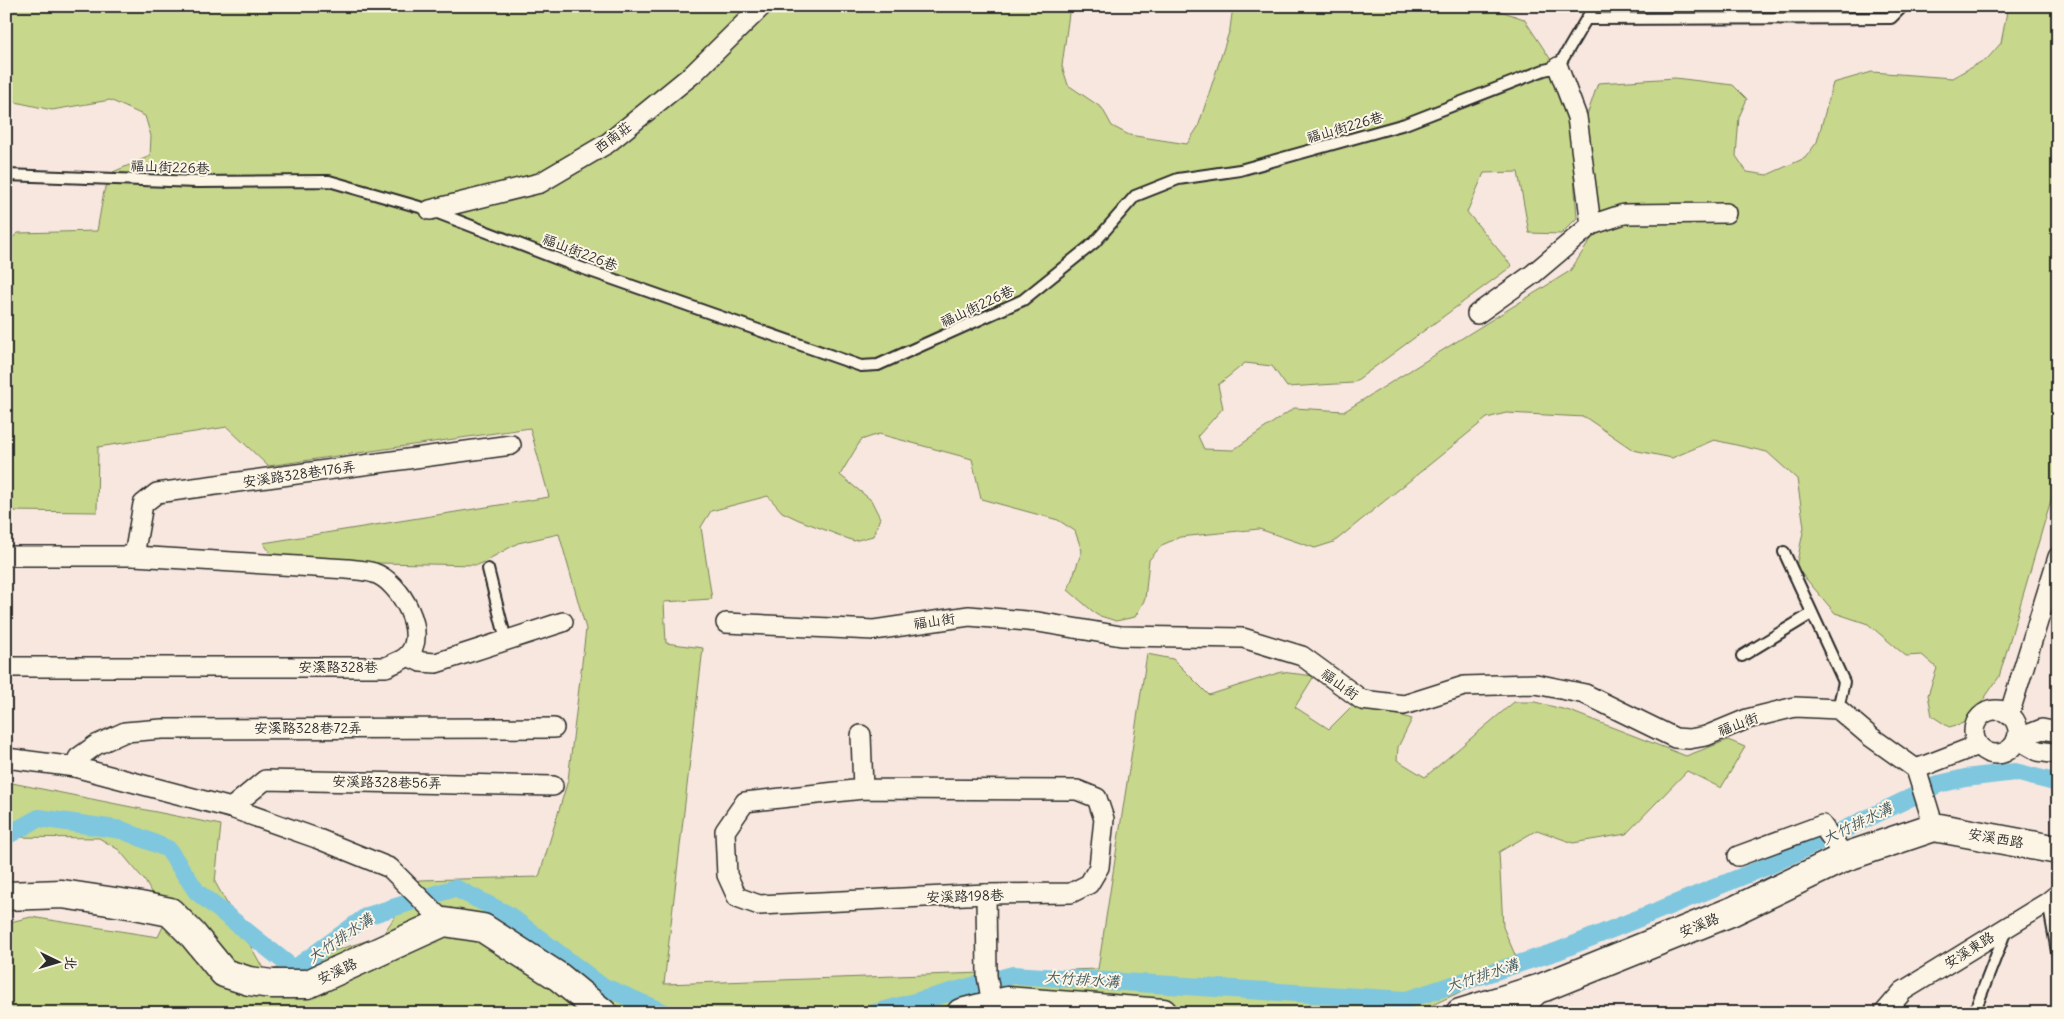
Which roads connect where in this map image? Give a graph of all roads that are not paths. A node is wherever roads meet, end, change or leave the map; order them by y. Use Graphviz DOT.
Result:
graph roads {
  1 [pos="762,6"];
  2 [pos="1594,6"];
  3 [pos="1902,6"];
  4 [pos="1588,19"];
  5 [pos="1558,67"];
  6 [pos="6,175"];
  7 [pos="430,210"];
  8 [pos="1726,213"];
  9 [pos="1592,225"];
  10 [pos="1477,314"];
  11 [pos="511,446"];
  12 [pos="1784,552"];
  13 [pos="6,556"];
  14 [pos="134,556"];
  15 [pos="2058,557"];
  16 [pos="488,569"];
  17 [pos="1811,614"];
  18 [pos="563,622"];
  19 [pos="726,623"];
  20 [pos="506,640"];
  21 [pos="408,656"];
  22 [pos="1742,656"];
  23 [pos="6,667"];
  24 [pos="1838,709"];
  25 [pos="2009,715"];
  26 [pos="554,728"];
  27 [pos="2058,732"];
  28 [pos="861,734"];
  29 [pos="2017,739"];
  30 [pos="1978,745"];
  31 [pos="2058,754"];
  32 [pos="6,758"];
  33 [pos="75,767"];
  34 [pos="1916,769"];
  35 [pos="553,786"];
  36 [pos="863,788"];
  37 [pos="231,808"];
  38 [pos="1934,827"];
  39 [pos="2058,850"];
  40 [pos="1842,854"];
  41 [pos="1738,856"];
  42 [pos="986,894"];
  43 [pos="6,896"];
  44 [pos="2053,898"];
  45 [pos="444,922"];
  46 [pos="2007,927"];
  47 [pos="2058,957"];
  48 [pos="1544,988"];
  49 [pos="990,992"];
  50 [pos="603,1013"];
  51 [pos="961,1013"];
  52 [pos="1163,1013"];
  53 [pos="1460,1013"];
  54 [pos="1519,1013"];
  55 [pos="1884,1013"];
  56 [pos="1974,1013"];
  1 -- 7 [label="street, 西南莊"];
  2 -- 4 [label="lane"];
  3 -- 4 [label="lane"];
  4 -- 5 [label="lane"];
  5 -- 7 [label="lane, 福山街226巷"];
  5 -- 9 [label="street"];
  6 -- 7 [label="lane, 福山街226巷"];
  8 -- 9 [label="street"];
  9 -- 10 [label="street"];
  11 -- 14 [label="street, 安溪路328巷176弄"];
  12 -- 17 [label="lane"];
  13 -- 14 [label="street"];
  14 -- 21 [label="street"];
  15 -- 25 [label="street"];
  16 -- 20 [label="lane"];
  17 -- 22 [label="lane"];
  17 -- 24 [label="lane"];
  18 -- 20 [label="street"];
  19 -- 24 [label="street, 福山街"];
  20 -- 21 [label="street"];
  21 -- 23 [label="street, 安溪路328巷"];
  24 -- 34 [label="street"];
  25 -- 29 [label="street"];
  25 -- 30 [label="street"];
  26 -- 33 [label="street, 安溪路328巷72弄"];
  27 -- 29 [label="street"];
  28 -- 36 [label="street"];
  29 -- 30 [label="street"];
  29 -- 31 [label="street"];
  30 -- 34 [label="street"];
  32 -- 33 [label="street"];
  33 -- 37 [label="street"];
  34 -- 38 [label="street"];
  35 -- 37 [label="street, 安溪路328巷56弄"];
  36 -- 42 [label="street, 安溪路198巷"];
  36 -- 42 [label="street, 安溪路198巷"];
  37 -- 45 [label="street"];
  38 -- 39 [label="street, 安溪西路"];
  38 -- 40 [label="street, 安溪路"];
  40 -- 41 [label="street"];
  40 -- 48 [label="street, 安溪路"];
  42 -- 49 [label="street"];
  43 -- 45 [label="street, 安溪路"];
  44 -- 46 [label="street, 安溪東路"];
  44 -- 47 [label="lane"];
  45 -- 50 [label="street"];
  46 -- 55 [label="street, 安溪東路"];
  46 -- 56 [label="lane"];
  48 -- 53 [label="street, 安溪路"];
  48 -- 54 [label="street"];
  49 -- 51 [label="street"];
  49 -- 52 [label="street"];
}
